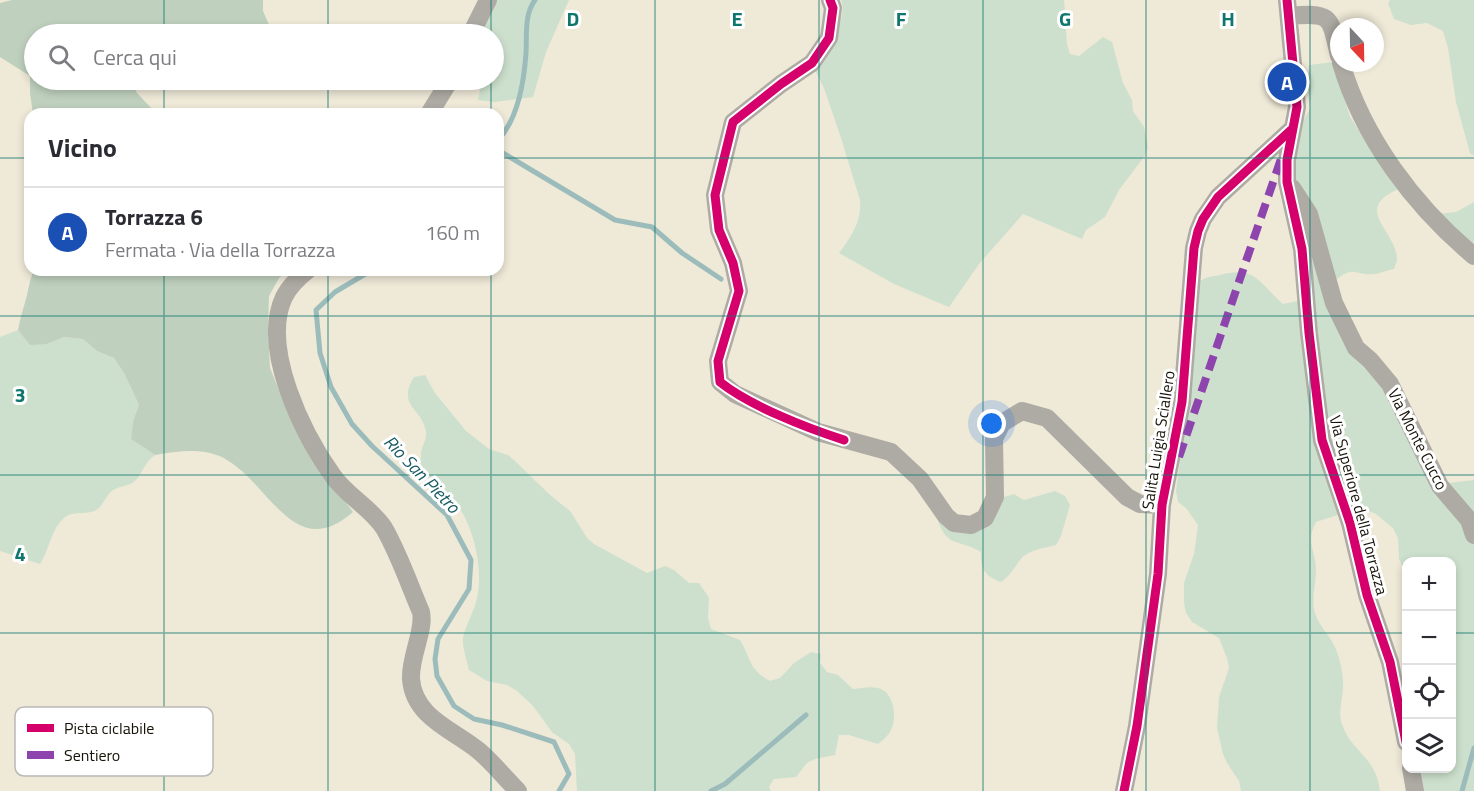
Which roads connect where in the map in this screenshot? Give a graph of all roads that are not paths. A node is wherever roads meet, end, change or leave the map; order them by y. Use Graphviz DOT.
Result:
graph roads {
  1 [pos="488,0"];
  2 [pos="830,0"];
  3 [pos="1288,8"];
  4 [pos="1330,23"];
  5 [pos="476,24"];
  6 [pos="1344,72"];
  7 [pos="444,90"];
  8 [pos="433,108"];
  9 [pos="1291,130"];
  10 [pos="1287,182"];
  11 [pos="1474,256"];
  12 [pos="300,276"];
  13 [pos="1162,505"];
  14 [pos="1474,535"];
  15 [pos="1402,719"];
  16 [pos="1412,773"];
  17 [pos="518,791"];
  18 [pos="1124,791"];
  19 [pos="1415,791"];
  1 -- 5 [label="street"];
  2 -- 13 [label="street, Salita Luigia Sciallero"];
  3 -- 4 [label="street"];
  3 -- 9 [label="street, Via Superiore della Torrazza"];
  6 -- 11 [label="street"];
  7 -- 8 [label="street"];
  9 -- 10 [label="street, Via Superiore della Torrazza"];
  9 -- 13 [label="street, Salita Luigia Sciallero"];
  10 -- 14 [label="street, Via Monte Cucco"];
  10 -- 15 [label="street, Via Superiore della Torrazza"];
  12 -- 17 [label="street"];
  13 -- 18 [label="street, Salita Luigia Sciallero"];
  16 -- 19 [label="street"];
}
